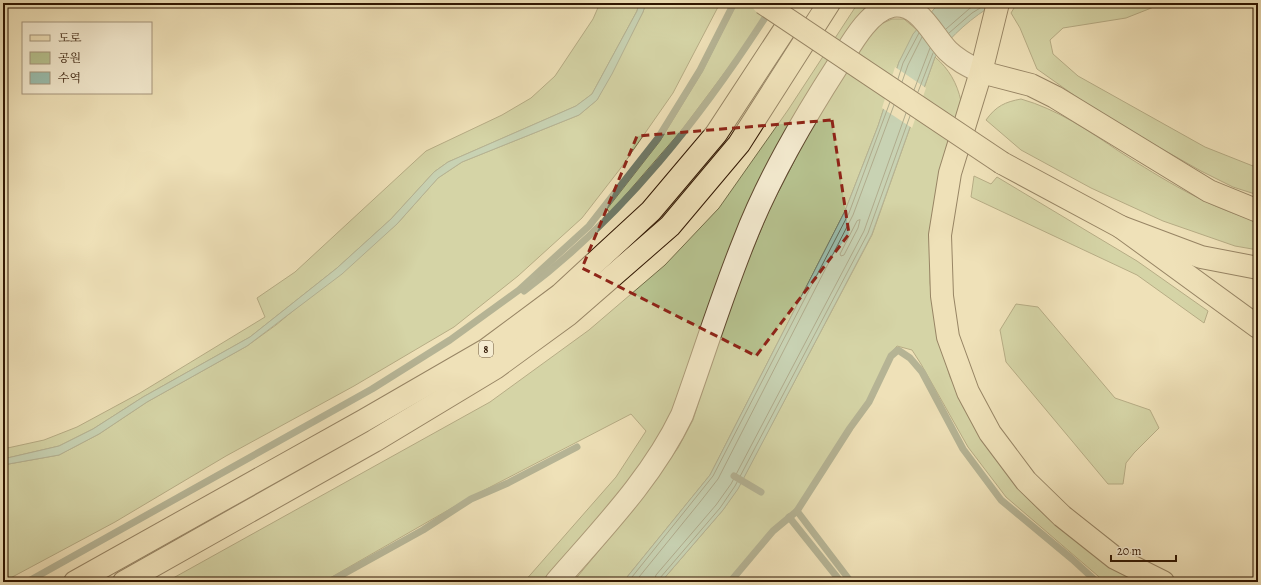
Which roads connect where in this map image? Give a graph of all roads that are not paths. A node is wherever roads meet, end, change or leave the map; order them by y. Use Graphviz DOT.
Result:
graph roads {
  1 [pos="763,3"];
  2 [pos="802,3"];
  3 [pos="829,3"];
  4 [pos="997,9"];
  5 [pos="981,72"];
  6 [pos="1258,211"];
  7 [pos="1121,227"];
  8 [pos="1258,268"];
  9 [pos="1258,327"];
  10 [pos="75,582"];
  11 [pos="124,582"];
  12 [pos="556,582"];
  13 [pos="1163,582"];
  1 -- 7 [label="main road, bridge"];
  2 -- 10 [label="main road, 8"];
  3 -- 11 [label="main road, 8"];
  4 -- 5 [label="main road"];
  5 -- 6 [label="main road"];
  5 -- 12 [label="street"];
  5 -- 13 [label="main road"];
  7 -- 8 [label="main road"];
  7 -- 9 [label="main road"];
}
